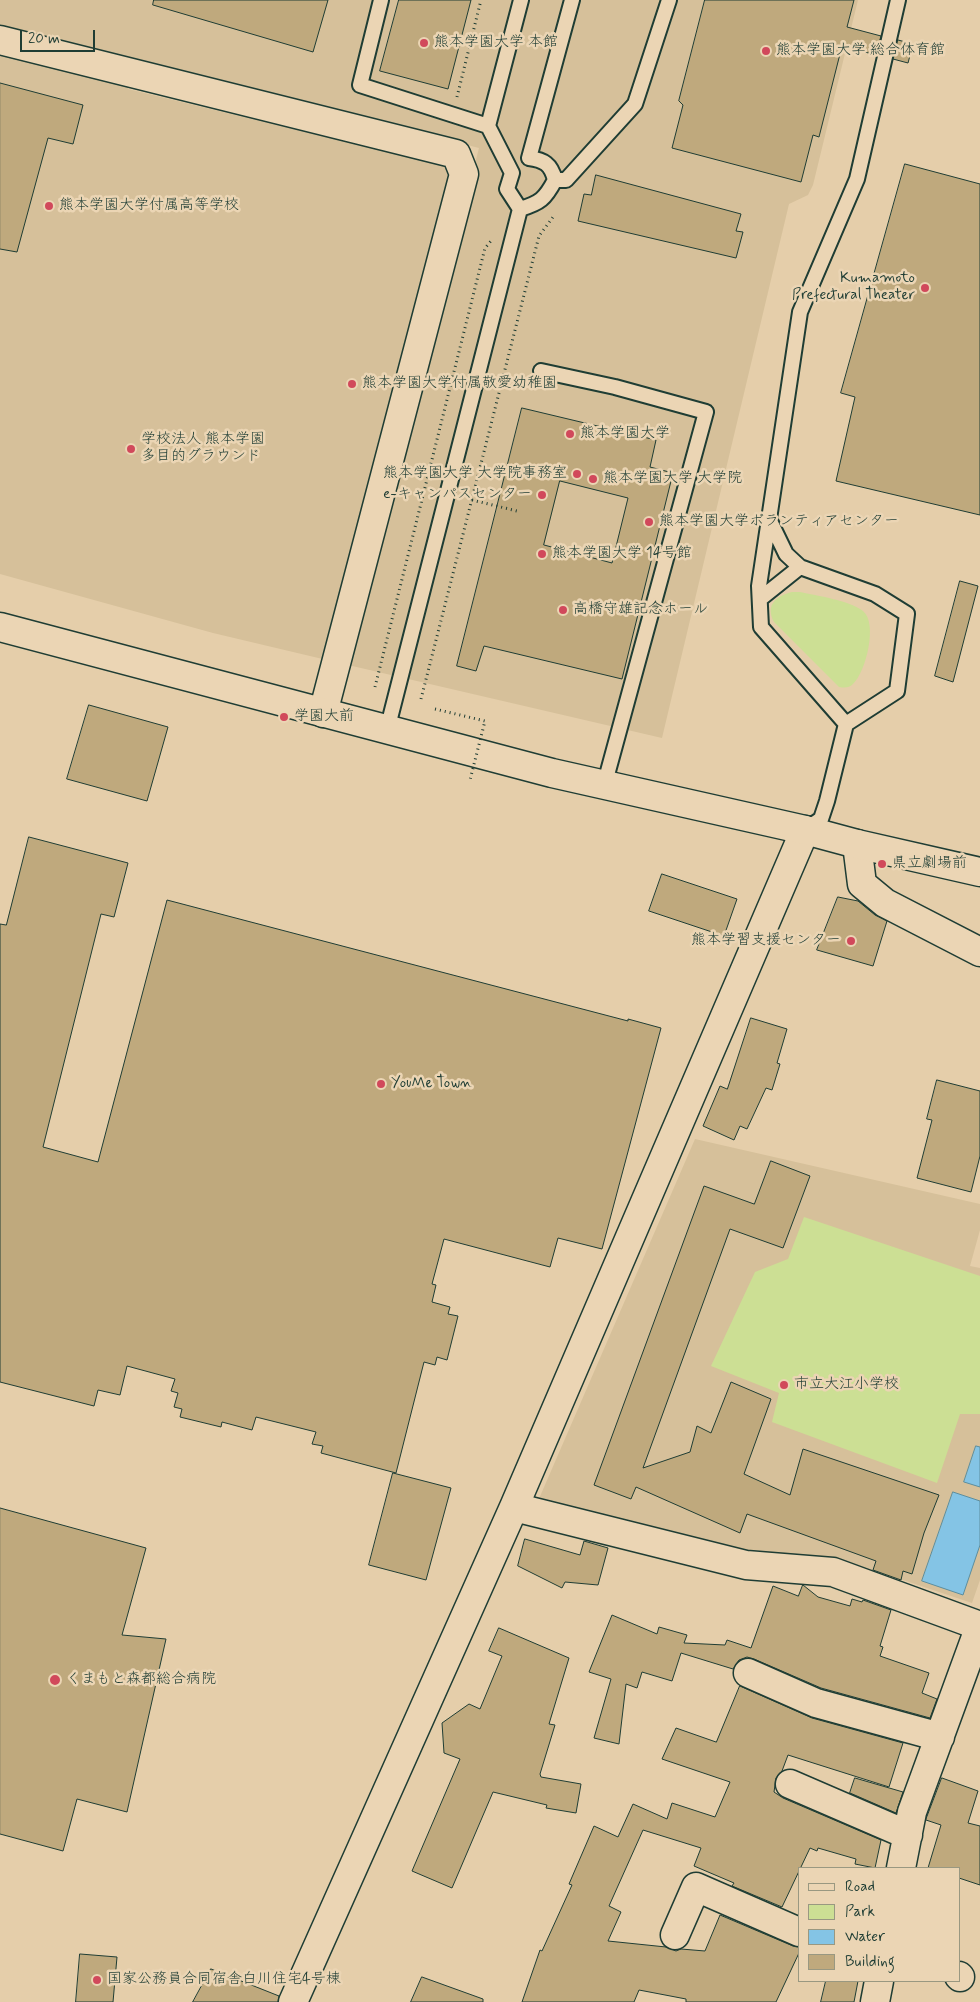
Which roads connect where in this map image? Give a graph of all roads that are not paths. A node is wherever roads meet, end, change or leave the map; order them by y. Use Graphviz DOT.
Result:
graph roads {
  1 [pos="381,0"];
  2 [pos="521,0"];
  3 [pos="572,0"];
  4 [pos="669,0"];
  5 [pos="898,0"];
  6 [pos="0,40"];
  7 [pos="488,126"];
  8 [pos="529,158"];
  9 [pos="512,173"];
  10 [pos="555,180"];
  11 [pos="520,209"];
  12 [pos="541,371"];
  13 [pos="770,521"];
  14 [pos="800,567"];
  15 [pos="760,600"];
  16 [pos="0,627"];
  17 [pos="323,713"];
  18 [pos="846,724"];
  19 [pos="387,730"];
  20 [pos="604,786"];
  21 [pos="805,830"];
  22 [pos="857,844"];
  23 [pos="980,872"];
  24 [pos="980,952"];
  25 [pos="514,1507"];
  26 [pos="979,1635"];
  27 [pos="748,1673"];
  28 [pos="940,1737"];
  29 [pos="790,1784"];
  30 [pos="908,1835"];
  31 [pos="901,1867"];
  32 [pos="798,1932"];
  33 [pos="674,1935"];
  34 [pos="879,1982"];
  35 [pos="293,2002"];
  36 [pos="875,2002"];
  1 -- 7 [label="lane"];
  2 -- 7 [label="lane"];
  3 -- 8 [label="lane"];
  4 -- 10 [label="lane"];
  5 -- 13 [label="lane"];
  6 -- 17 [label="street"];
  7 -- 9 [label="lane"];
  8 -- 9 [label="lane"];
  8 -- 10 [label="lane"];
  9 -- 11 [label="lane"];
  10 -- 11 [label="lane"];
  11 -- 19 [label="lane"];
  12 -- 20 [label="lane"];
  13 -- 14 [label="lane"];
  13 -- 15 [label="lane"];
  14 -- 15 [label="lane"];
  14 -- 18 [label="lane"];
  15 -- 18 [label="lane"];
  16 -- 17 [label="street"];
  17 -- 19 [label="street"];
  18 -- 21 [label="lane"];
  19 -- 20 [label="street"];
  20 -- 21 [label="street"];
  21 -- 22 [label="street"];
  21 -- 25 [label="street"];
  22 -- 23 [label="street"];
  22 -- 24 [label="street"];
  25 -- 26 [label="street"];
  25 -- 35 [label="street"];
  26 -- 28 [label="street"];
  27 -- 28 [label="street"];
  28 -- 30 [label="street"];
  29 -- 30 [label="street"];
  30 -- 31 [label="street"];
  32 -- 33 [label="street"];
  34 -- 36 [label="street"];
}
